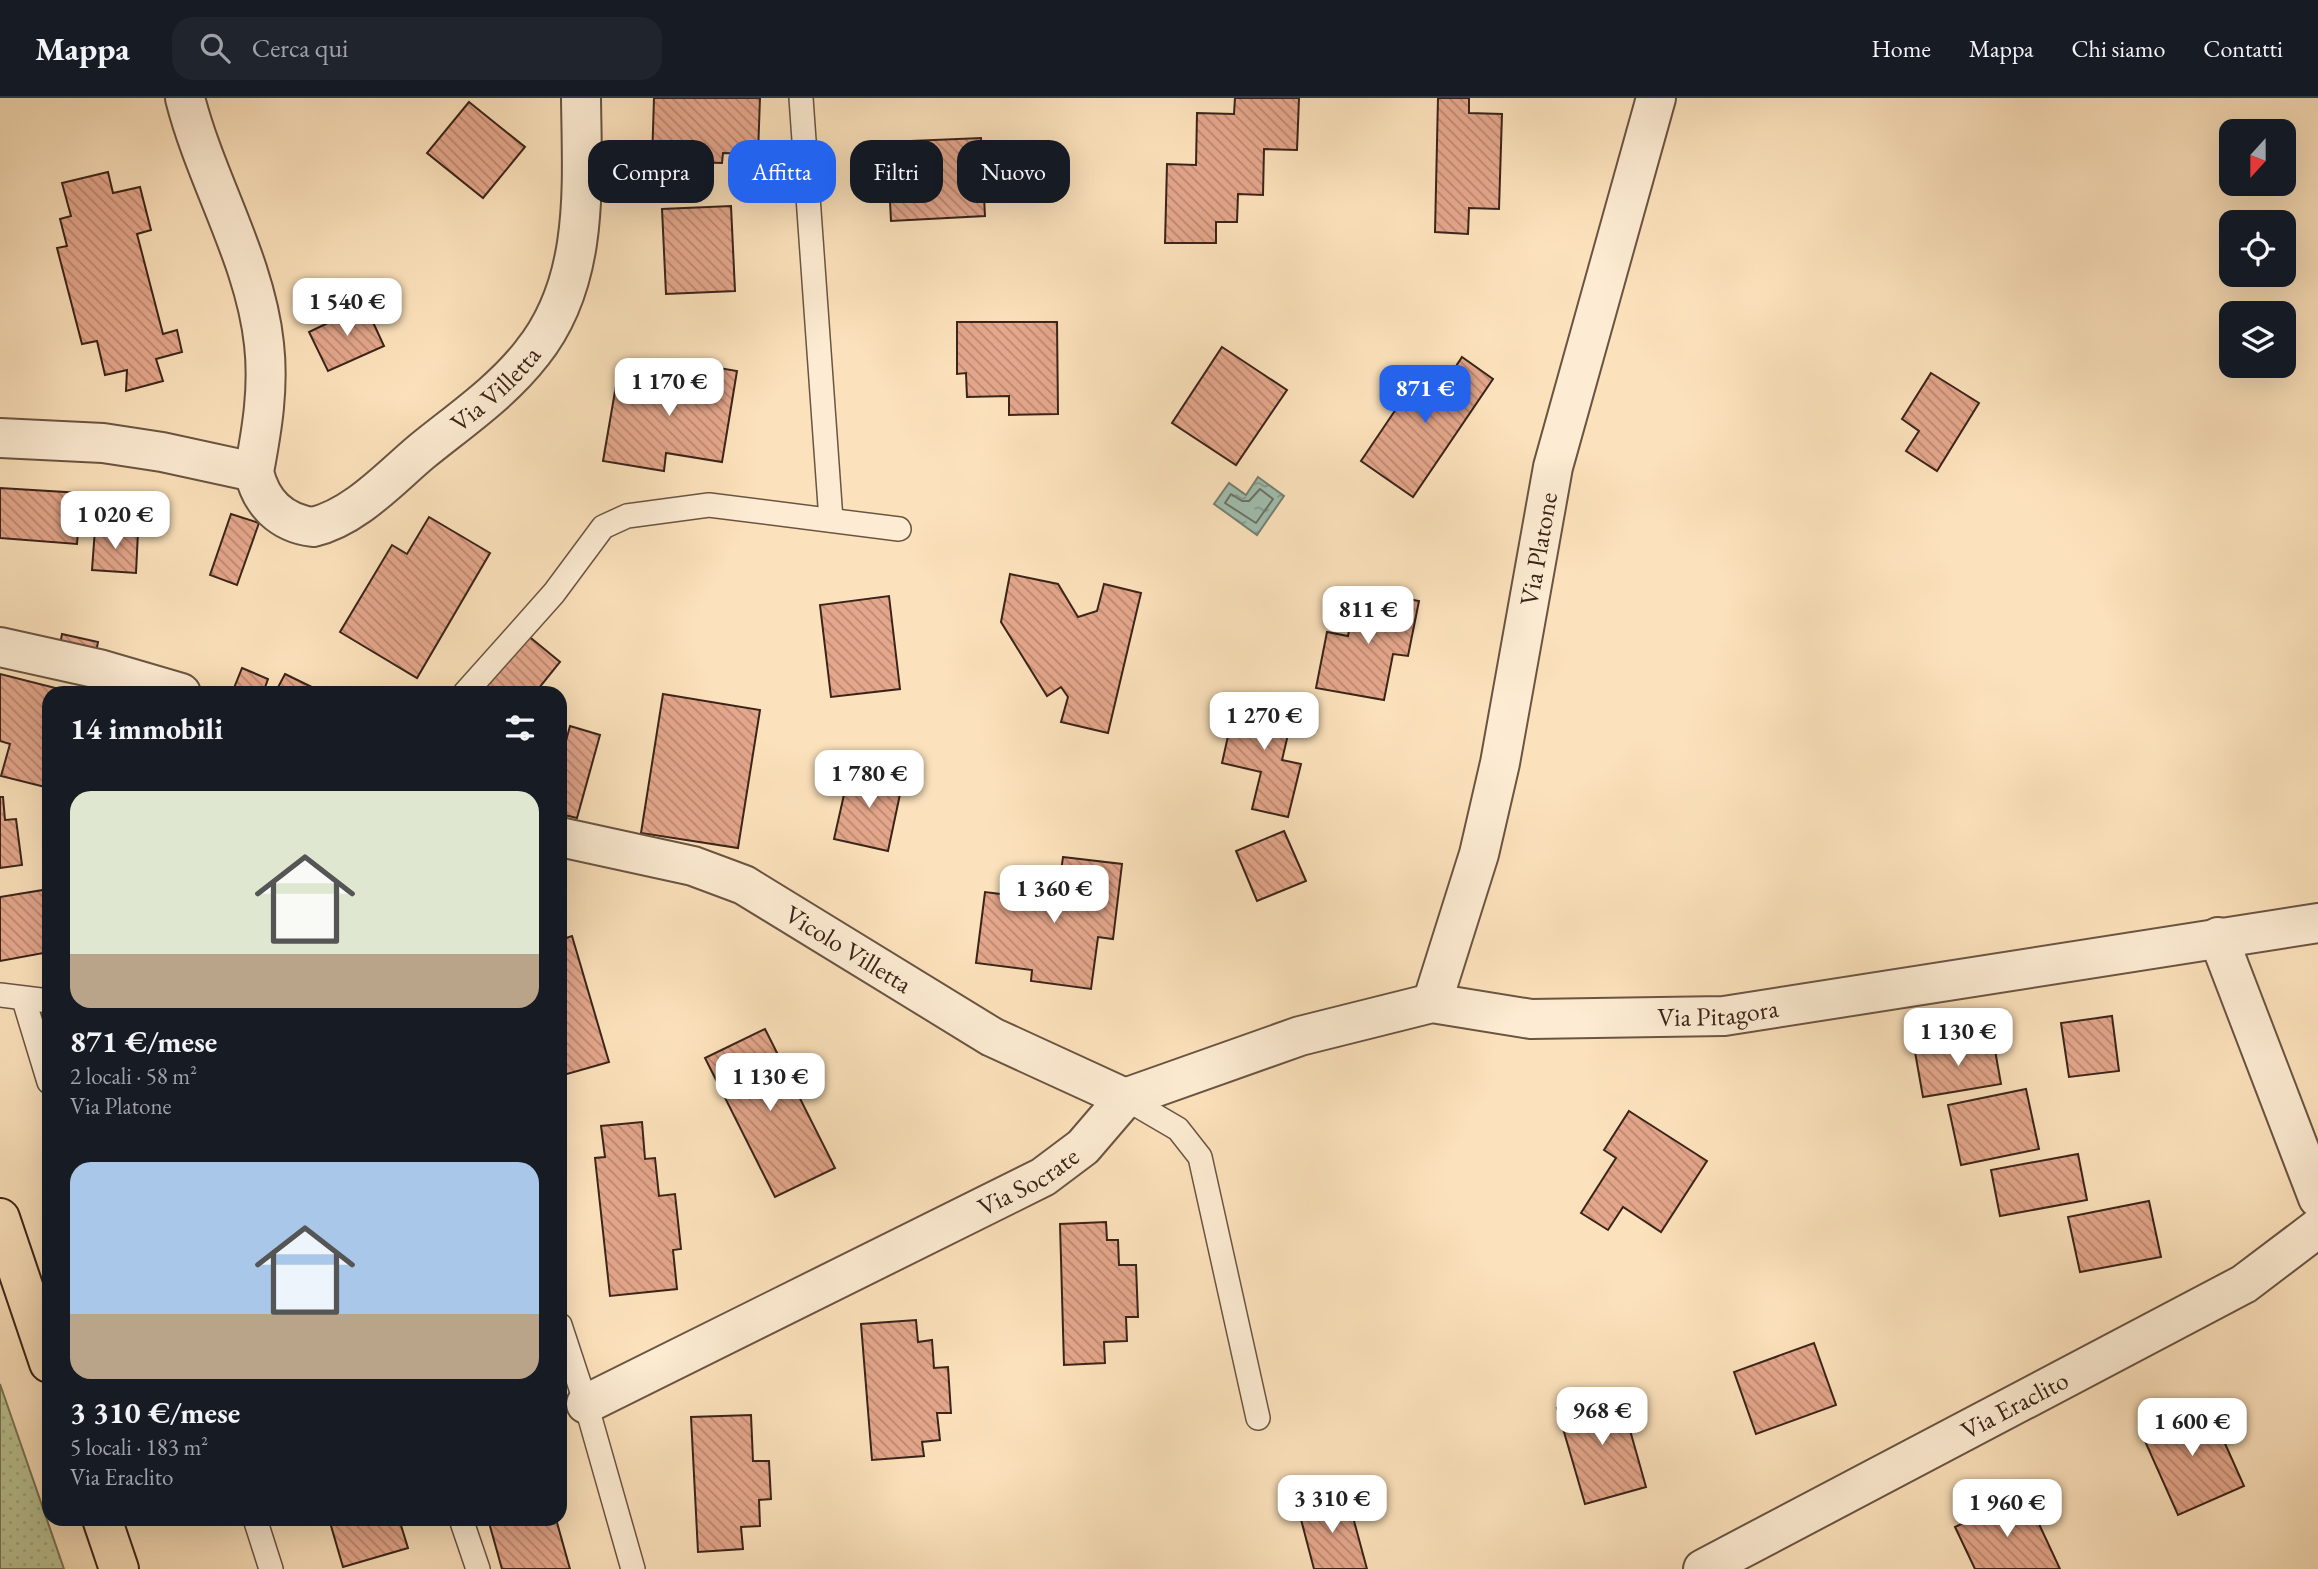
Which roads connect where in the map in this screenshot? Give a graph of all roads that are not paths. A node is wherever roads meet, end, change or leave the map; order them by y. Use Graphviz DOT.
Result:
graph roads {
  1 [pos="185,98"];
  2 [pos="581,98"];
  3 [pos="801,98"];
  4 [pos="1656,98"];
  5 [pos="0,438"];
  6 [pos="254,472"];
  7 [pos="831,520"];
  8 [pos="899,529"];
  9 [pos="0,647"];
  10 [pos="157,686"];
  11 [pos="471,686"];
  12 [pos="567,839"];
  13 [pos="2318,923"];
  14 [pos="2218,937"];
  15 [pos="0,995"];
  16 [pos="24,1000"];
  17 [pos="42,1001"];
  18 [pos="1432,1003"];
  19 [pos="42,1059"];
  20 [pos="1125,1098"];
  21 [pos="2318,1198"];
  22 [pos="0,1218"];
  23 [pos="2318,1228"];
  24 [pos="42,1342"];
  25 [pos="567,1346"];
  26 [pos="586,1404"];
  27 [pos="1258,1418"];
  28 [pos="104,1526"];
  29 [pos="257,1526"];
  30 [pos="463,1526"];
  31 [pos="119,1569"];
  32 [pos="271,1569"];
  33 [pos="478,1569"];
  34 [pos="633,1569"];
  35 [pos="1703,1569"];
  1 -- 6 [label="street"];
  2 -- 6 [label="street, Via Villetta"];
  3 -- 7 [label="lane"];
  4 -- 18 [label="street, Via Platone"];
  5 -- 6 [label="street"];
  7 -- 8 [label="lane"];
  7 -- 11 [label="lane"];
  9 -- 10 [label="street"];
  12 -- 20 [label="street, Vicolo Villetta"];
  13 -- 14 [label="street, Via Pitagora"];
  14 -- 18 [label="street, Via Pitagora"];
  14 -- 21 [label="street"];
  15 -- 16 [label="lane"];
  16 -- 17 [label="lane"];
  16 -- 19 [label="lane"];
  18 -- 20 [label="street, Via Pitagora"];
  20 -- 26 [label="street, Via Socrate"];
  20 -- 27 [label="lane"];
  22 -- 24 [label="main road"];
  23 -- 35 [label="street, Via Eraclito"];
  25 -- 26 [label="lane"];
  26 -- 34 [label="lane"];
  28 -- 31 [label="main road"];
  29 -- 32 [label="lane"];
  30 -- 33 [label="lane"];
}
